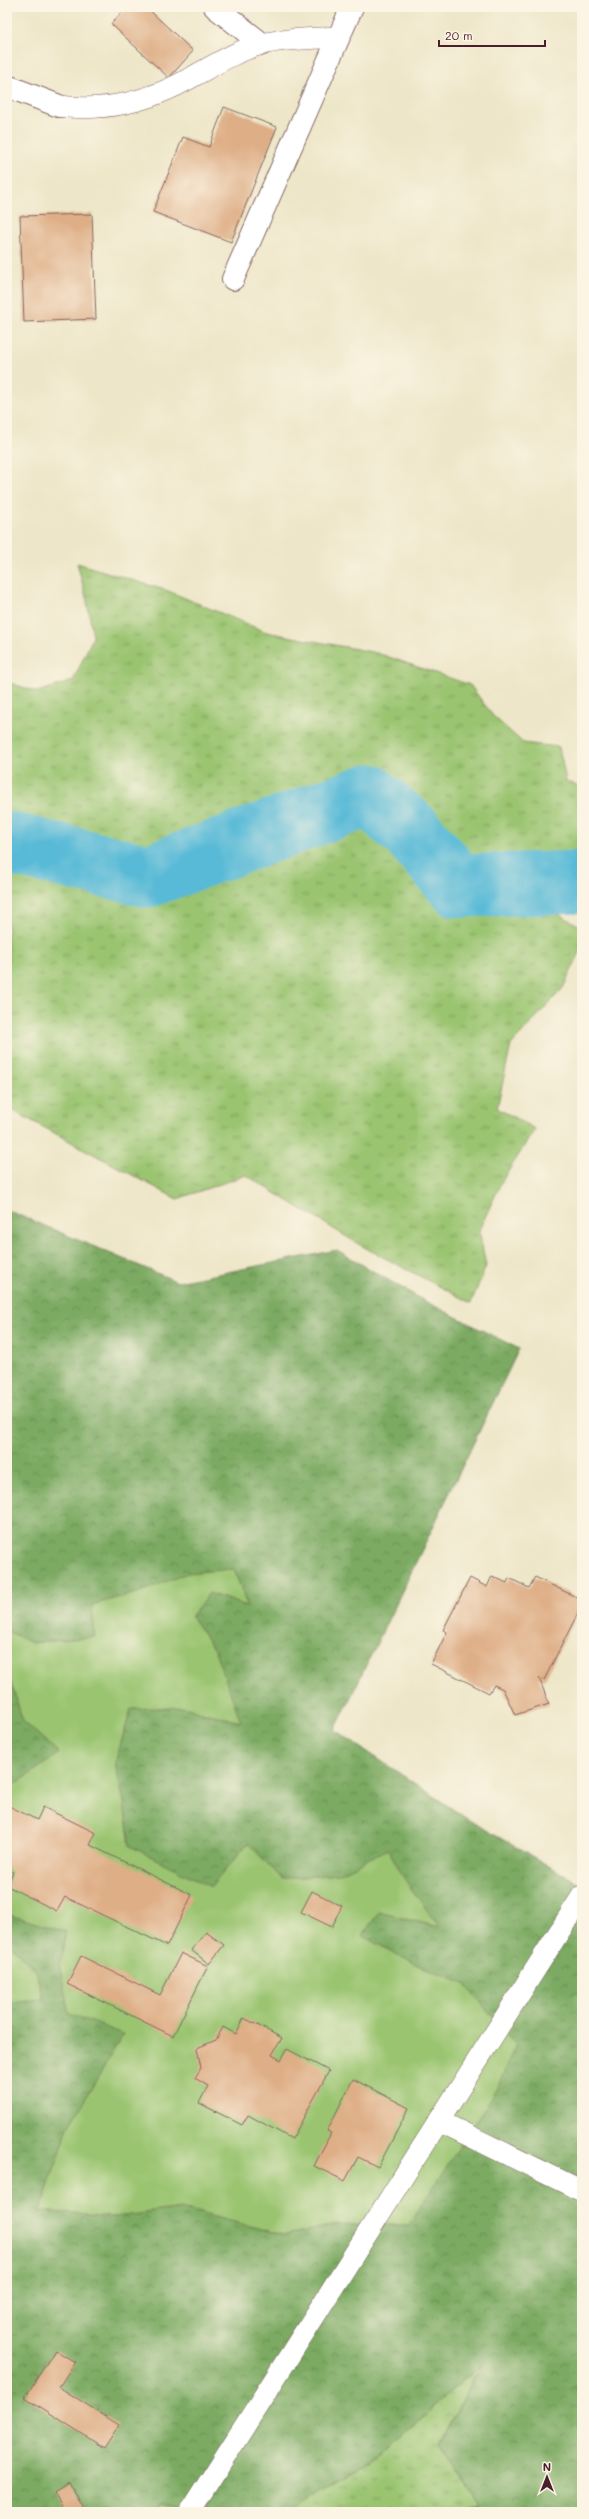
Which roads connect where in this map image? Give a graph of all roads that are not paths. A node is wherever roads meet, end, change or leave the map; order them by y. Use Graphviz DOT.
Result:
graph roads {
  1 [pos="215,7"];
  2 [pos="352,7"];
  3 [pos="338,37"];
  4 [pos="262,44"];
  5 [pos="7,86"];
  6 [pos="59,106"];
  7 [pos="232,279"];
  8 [pos="582,1896"];
  9 [pos="439,2121"];
  10 [pos="582,2191"];
  11 [pos="190,2512"];
  1 -- 4 [label="street"];
  2 -- 3 [label="street"];
  3 -- 4 [label="lane"];
  3 -- 7 [label="street"];
  4 -- 6 [label="lane"];
  5 -- 6 [label="street"];
  8 -- 9 [label="lane"];
  9 -- 10 [label="lane"];
  9 -- 11 [label="lane"];
}
